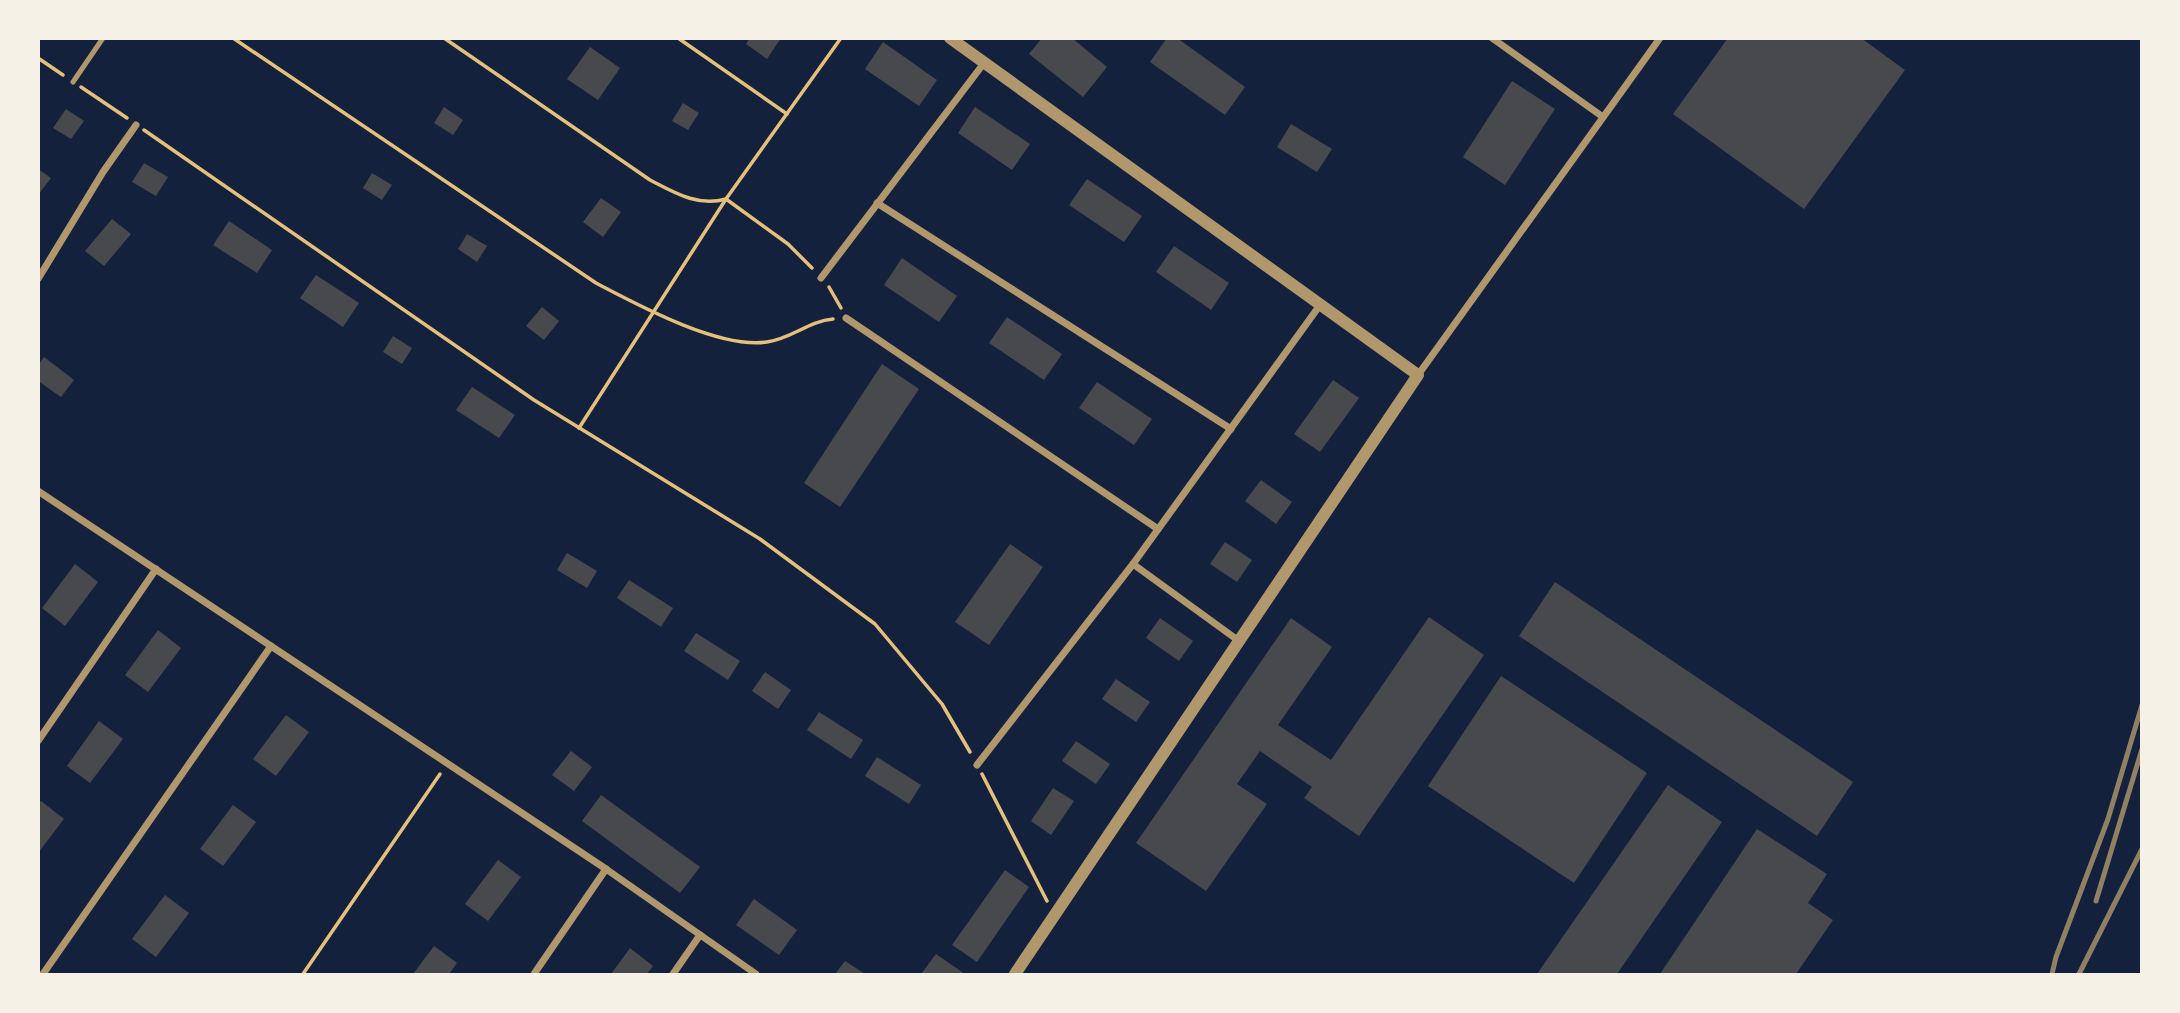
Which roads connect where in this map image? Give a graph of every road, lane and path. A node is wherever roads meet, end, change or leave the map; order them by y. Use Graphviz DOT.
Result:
graph roads {
  1 [pos="103,38"];
  2 [pos="233,38"];
  3 [pos="443,38"];
  4 [pos="678,38"];
  5 [pos="841,38"];
  6 [pos="950,38"];
  7 [pos="1492,38"];
  8 [pos="1660,38"];
  9 [pos="38,58"];
  10 [pos="984,63"];
  11 [pos="73,82"];
  12 [pos="787,114"];
  13 [pos="1603,117"];
  14 [pos="136,125"];
  15 [pos="726,199"];
  16 [pos="877,204"];
  17 [pos="821,278"];
  18 [pos="38,279"];
  19 [pos="1320,305"];
  20 [pos="653,313"];
  21 [pos="846,318"];
  22 [pos="1418,375"];
  23 [pos="579,428"];
  24 [pos="1231,429"];
  25 [pos="40,495"];
  26 [pos="1158,528"];
  27 [pos="1133,564"];
  28 [pos="156,569"];
  29 [pos="1240,642"];
  30 [pos="271,646"];
  31 [pos="38,741"];
  32 [pos="448,763"];
  33 [pos="977,765"];
  34 [pos="606,869"];
  35 [pos="1055,916"];
  36 [pos="700,935"];
  37 [pos="43,975"];
  38 [pos="303,975"];
  39 [pos="534,975"];
  40 [pos="673,975"];
  41 [pos="756,975"];
  42 [pos="1015,975"];
  1 -- 11 [label="lane"];
  2 -- 20 [label="path"];
  3 -- 15 [label="path"];
  4 -- 12 [label="path"];
  5 -- 12 [label="path"];
  6 -- 10 [label="street"];
  7 -- 13 [label="street"];
  8 -- 13 [label="street"];
  9 -- 11 [label="path"];
  10 -- 16 [label="street"];
  10 -- 19 [label="street"];
  11 -- 14 [label="path"];
  12 -- 15 [label="path"];
  13 -- 22 [label="street"];
  14 -- 18 [label="street"];
  14 -- 23 [label="path"];
  15 -- 17 [label="path"];
  15 -- 20 [label="path"];
  16 -- 17 [label="street"];
  16 -- 24 [label="street"];
  17 -- 21 [label="path"];
  19 -- 22 [label="street"];
  19 -- 24 [label="street"];
  20 -- 21 [label="path"];
  20 -- 23 [label="path"];
  21 -- 26 [label="street"];
  22 -- 29 [label="street"];
  23 -- 33 [label="path"];
  24 -- 26 [label="street"];
  25 -- 28 [label="street"];
  26 -- 27 [label="street"];
  27 -- 29 [label="street"];
  27 -- 33 [label="street"];
  28 -- 30 [label="street"];
  28 -- 31 [label="street"];
  29 -- 35 [label="street"];
  30 -- 32 [label="street"];
  30 -- 37 [label="street"];
  32 -- 34 [label="street"];
  32 -- 38 [label="path"];
  33 -- 35 [label="path"];
  34 -- 36 [label="street"];
  34 -- 39 [label="street"];
  35 -- 42 [label="street"];
  36 -- 40 [label="street"];
  36 -- 41 [label="street"];
}
